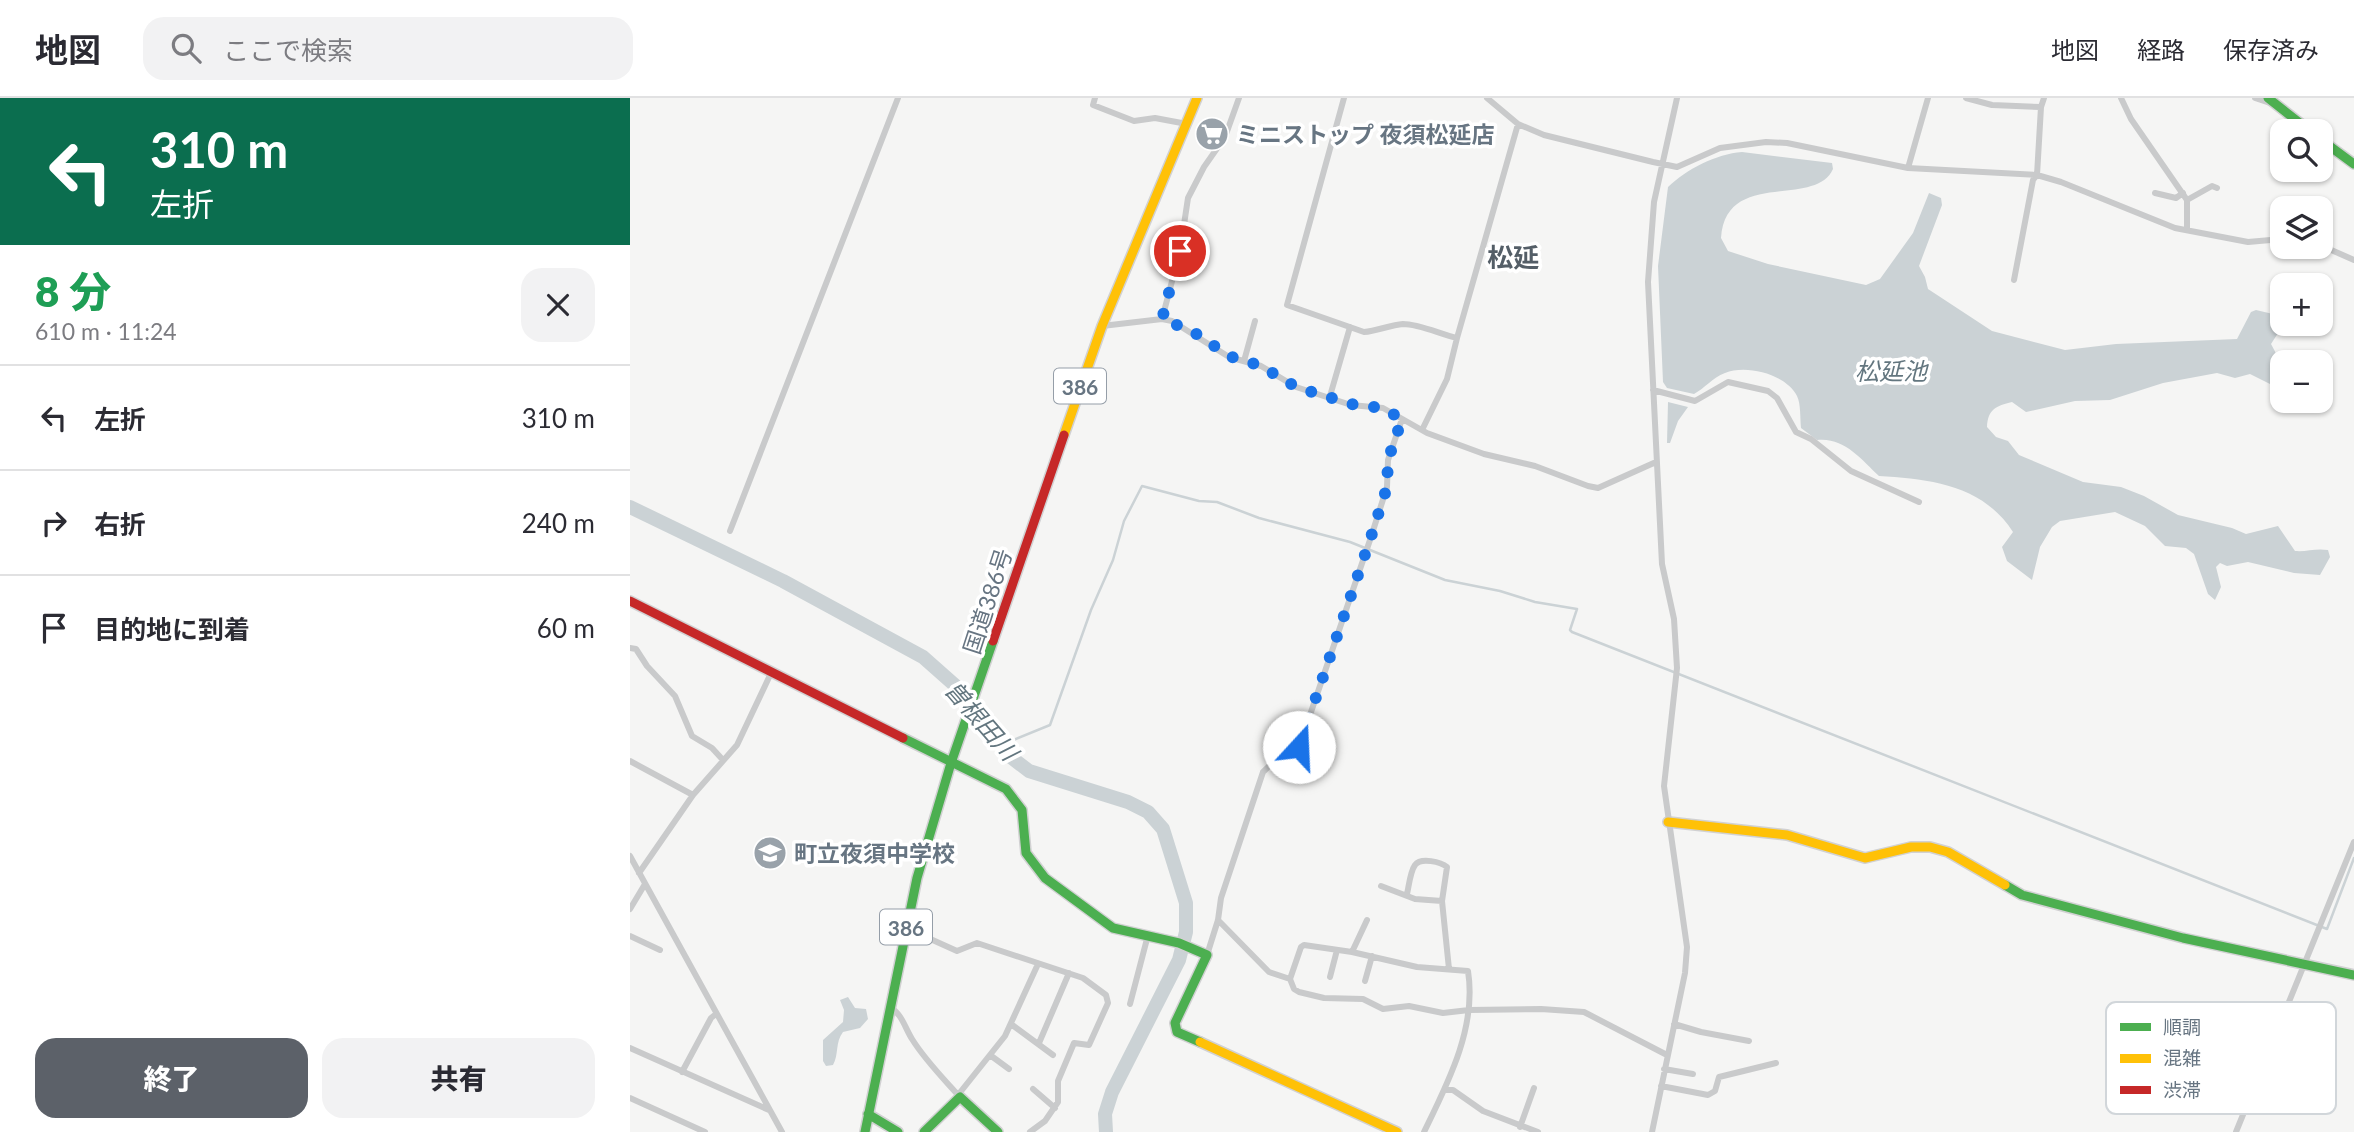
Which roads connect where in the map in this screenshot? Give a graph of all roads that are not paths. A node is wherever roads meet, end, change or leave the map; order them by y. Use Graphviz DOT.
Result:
graph roads {
  1 [pos="898,98"];
  2 [pos="1095,98"];
  3 [pos="1197,98"];
  4 [pos="1239,98"];
  5 [pos="1344,98"];
  6 [pos="1487,98"];
  7 [pos="1677,98"];
  8 [pos="1928,98"];
  9 [pos="1966,98"];
  10 [pos="2044,98"];
  11 [pos="2120,98"];
  12 [pos="2255,98"];
  13 [pos="2272,101"];
  14 [pos="2040,107"];
  15 [pos="2295,119"];
  16 [pos="1186,124"];
  17 [pos="1518,124"];
  18 [pos="2333,149"];
  19 [pos="1662,163"];
  20 [pos="2354,164"];
  21 [pos="1908,168"];
  22 [pos="2037,175"];
  23 [pos="2217,188"];
  24 [pos="2155,193"];
  25 [pos="2185,197"];
  26 [pos="2187,230"];
  27 [pos="2270,240"];
  28 [pos="2333,250"];
  29 [pos="2354,260"];
  30 [pos="2014,280"];
  31 [pos="1162,319"];
  32 [pos="1255,321"];
  33 [pos="1102,326"];
  34 [pos="1350,327"];
  35 [pos="1457,338"];
  36 [pos="1244,361"];
  37 [pos="1653,390"];
  38 [pos="1330,396"];
  39 [pos="1402,419"];
  40 [pos="1422,430"];
  41 [pos="1656,462"];
  42 [pos="1919,502"];
  43 [pos="730,531"];
  44 [pos="630,601"];
  45 [pos="630,648"];
  46 [pos="772,671"];
  47 [pos="723,760"];
  48 [pos="630,761"];
  49 [pos="951,762"];
  50 [pos="693,795"];
  51 [pos="1668,822"];
  52 [pos="2354,842"];
  53 [pos="630,856"];
  54 [pos="639,873"];
  55 [pos="645,884"];
  56 [pos="1381,886"];
  57 [pos="1407,894"];
  58 [pos="1442,901"];
  59 [pos="630,909"];
  60 [pos="1218,920"];
  61 [pos="1367,920"];
  62 [pos="906,928"];
  63 [pos="1148,935"];
  64 [pos="630,936"];
  65 [pos="660,950"];
  66 [pos="1337,950"];
  67 [pos="1352,952"];
  68 [pos="1203,953"];
  69 [pos="1373,956"];
  70 [pos="1038,964"];
  71 [pos="2306,964"];
  72 [pos="1449,969"];
  73 [pos="1069,973"];
  74 [pos="2354,975"];
  75 [pos="1330,977"];
  76 [pos="1290,979"];
  77 [pos="1365,981"];
  78 [pos="2290,1002"];
  79 [pos="1130,1004"];
  80 [pos="890,1007"];
  81 [pos="1469,1010"];
  82 [pos="716,1014"];
  83 [pos="1011,1024"];
  84 [pos="1674,1024"];
  85 [pos="1749,1041"];
  86 [pos="1039,1043"];
  87 [pos="630,1048"];
  88 [pos="990,1055"];
  89 [pos="1053,1055"];
  90 [pos="1667,1055"];
  91 [pos="1776,1063"];
  92 [pos="1009,1069"];
  93 [pos="1664,1069"];
  94 [pos="682,1072"];
  95 [pos="1693,1074"];
  96 [pos="1661,1086"];
  97 [pos="1534,1087"];
  98 [pos="1033,1089"];
  99 [pos="1445,1090"];
  100 [pos="959,1096"];
  101 [pos="630,1098"];
  102 [pos="1055,1108"];
  103 [pos="770,1111"];
  104 [pos="868,1114"];
  105 [pos="2244,1114"];
  106 [pos="1520,1127"];
  107 [pos="705,1132"];
  108 [pos="782,1132"];
  109 [pos="865,1132"];
  110 [pos="898,1132"];
  111 [pos="924,1132"];
  112 [pos="998,1132"];
  113 [pos="1030,1132"];
  114 [pos="1397,1132"];
  115 [pos="1424,1132"];
  116 [pos="1538,1132"];
  117 [pos="1652,1132"];
  118 [pos="2236,1132"];
  1 -- 43 [label="street"];
  2 -- 16 [label="street"];
  3 -- 16 [label="main road, 国道386号 / 386"];
  4 -- 31 [label="street"];
  5 -- 34 [label="street"];
  6 -- 17 [label="street"];
  7 -- 19 [label="street"];
  8 -- 21 [label="street"];
  9 -- 14 [label="street"];
  10 -- 14 [label="street"];
  11 -- 25 [label="street"];
  12 -- 13 [label="street"];
  13 -- 15 [label="main road"];
  14 -- 22 [label="street"];
  16 -- 33 [label="main road, 国道386号 / 386"];
  17 -- 19 [label="street"];
  17 -- 35 [label="street"];
  18 -- 20 [label="main road"];
  19 -- 21 [label="street"];
  19 -- 37 [label="street"];
  21 -- 22 [label="street"];
  22 -- 26 [label="street"];
  22 -- 30 [label="street"];
  23 -- 25 [label="street"];
  24 -- 25 [label="street"];
  25 -- 26 [label="street"];
  26 -- 27 [label="street"];
  28 -- 29 [label="street"];
  31 -- 33 [label="street"];
  31 -- 36 [label="street"];
  32 -- 36 [label="street"];
  33 -- 49 [label="main road, 国道386号 / 386"];
  34 -- 35 [label="street"];
  34 -- 38 [label="street"];
  35 -- 40 [label="street"];
  36 -- 38 [label="street"];
  37 -- 41 [label="street"];
  37 -- 42 [label="street"];
  38 -- 39 [label="street"];
  39 -- 40 [label="street"];
  39 -- 60 [label="street"];
  40 -- 41 [label="street"];
  41 -- 51 [label="street"];
  44 -- 46 [label="main road"];
  45 -- 47 [label="street"];
  46 -- 47 [label="street"];
  46 -- 49 [label="main road"];
  47 -- 50 [label="street"];
  48 -- 50 [label="street"];
  49 -- 62 [label="main road, 国道386号 / 386"];
  49 -- 63 [label="main road"];
  50 -- 54 [label="street"];
  51 -- 71 [label="main road"];
  51 -- 84 [label="street"];
  52 -- 71 [label="street"];
  53 -- 54 [label="street"];
  54 -- 55 [label="street"];
  55 -- 59 [label="street"];
  55 -- 82 [label="street"];
  56 -- 57 [label="street"];
  57 -- 58 [label="street"];
  57 -- 58 [label="street"];
  58 -- 72 [label="street"];
  60 -- 68 [label="street"];
  60 -- 76 [label="street"];
  61 -- 67 [label="street"];
  62 -- 70 [label="street"];
  62 -- 80 [label="main road, 国道386号 / 386"];
  63 -- 68 [label="main road"];
  63 -- 79 [label="street"];
  64 -- 65 [label="street"];
  66 -- 67 [label="street"];
  66 -- 75 [label="street"];
  66 -- 76 [label="street"];
  67 -- 69 [label="street"];
  68 -- 114 [label="main road"];
  69 -- 72 [label="street"];
  69 -- 77 [label="street"];
  70 -- 73 [label="street"];
  70 -- 83 [label="street"];
  71 -- 74 [label="main road"];
  71 -- 78 [label="street"];
  72 -- 81 [label="street"];
  73 -- 86 [label="street"];
  73 -- 102 [label="street"];
  76 -- 81 [label="street"];
  80 -- 100 [label="street"];
  80 -- 104 [label="main road, 国道386号 / 386"];
  81 -- 90 [label="street"];
  81 -- 99 [label="street"];
  82 -- 94 [label="street"];
  82 -- 103 [label="street"];
  83 -- 86 [label="street"];
  83 -- 88 [label="street"];
  84 -- 85 [label="street"];
  84 -- 90 [label="street"];
  86 -- 89 [label="street"];
  87 -- 94 [label="street"];
  88 -- 92 [label="street"];
  88 -- 100 [label="street"];
  90 -- 93 [label="street"];
  91 -- 96 [label="street"];
  93 -- 95 [label="street"];
  93 -- 96 [label="street"];
  94 -- 103 [label="street"];
  96 -- 117 [label="street"];
  97 -- 106 [label="street"];
  98 -- 102 [label="street"];
  99 -- 106 [label="street"];
  99 -- 115 [label="street"];
  100 -- 111 [label="main road"];
  100 -- 112 [label="main road"];
  101 -- 107 [label="street"];
  102 -- 113 [label="street"];
  103 -- 108 [label="street"];
  104 -- 109 [label="main road, 国道386号 / 386"];
  104 -- 110 [label="main road"];
  105 -- 118 [label="street"];
  106 -- 116 [label="street"];
}
